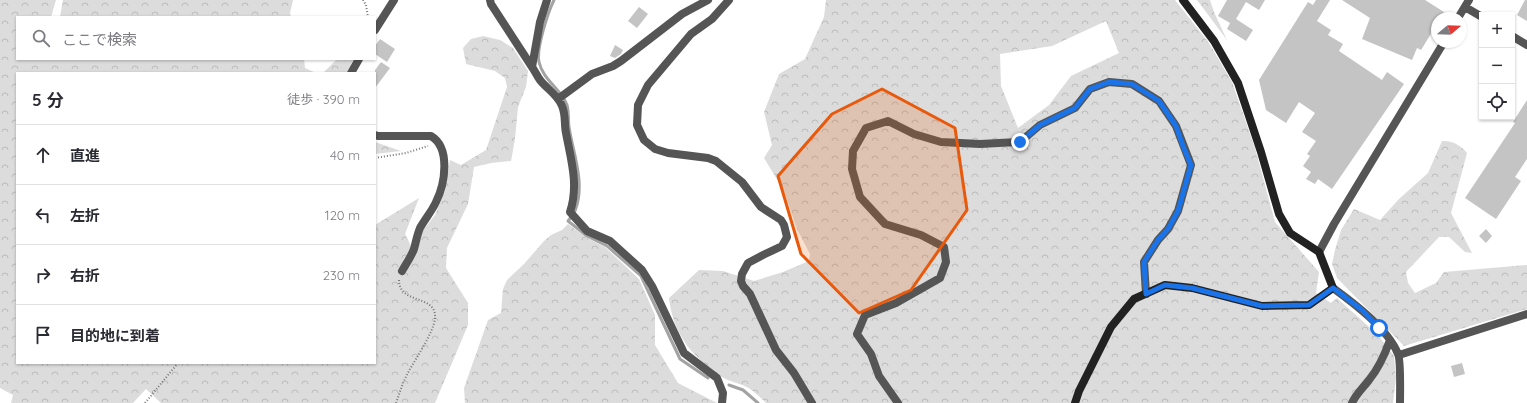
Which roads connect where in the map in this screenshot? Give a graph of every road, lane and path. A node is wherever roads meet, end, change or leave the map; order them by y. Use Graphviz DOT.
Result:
graph roads {
  1 [pos="363,0"];
  2 [pos="394,0"];
  3 [pos="490,0"];
  4 [pos="547,0"];
  5 [pos="708,0"];
  6 [pos="730,0"];
  7 [pos="1183,0"];
  8 [pos="1467,4"];
  9 [pos="1479,14"];
  10 [pos="368,16"];
  11 [pos="376,28"];
  12 [pos="1515,38"];
  13 [pos="1527,45"];
  14 [pos="1440,48"];
  15 [pos="358,60"];
  16 [pos="532,67"];
  17 [pos="352,72"];
  18 [pos="561,97"];
  19 [pos="376,135"];
  20 [pos="436,139"];
  21 [pos="376,158"];
  22 [pos="1319,252"];
  23 [pos="402,271"];
  24 [pos="1333,288"];
  25 [pos="1146,294"];
  26 [pos="1527,314"];
  27 [pos="1390,340"];
  28 [pos="1399,355"];
  29 [pos="177,364"];
  30 [pos="145,403"];
  31 [pos="396,403"];
  32 [pos="722,403"];
  33 [pos="812,403"];
  34 [pos="898,403"];
  35 [pos="1075,403"];
  36 [pos="1352,403"];
  37 [pos="1400,403"];
  1 -- 10 [label="path"];
  2 -- 11 [label="street"];
  3 -- 16 [label="street"];
  4 -- 16 [label="street"];
  5 -- 18 [label="street"];
  6 -- 33 [label="street"];
  7 -- 22 [label="street"];
  8 -- 9 [label="street"];
  12 -- 13 [label="street"];
  14 -- 22 [label="street"];
  15 -- 17 [label="street"];
  16 -- 18 [label="street"];
  18 -- 32 [label="street"];
  19 -- 20 [label="street"];
  20 -- 21 [label="path"];
  20 -- 23 [label="street"];
  22 -- 24 [label="street"];
  23 -- 31 [label="path"];
  24 -- 25 [label="street"];
  24 -- 27 [label="street"];
  25 -- 34 [label="street"];
  25 -- 35 [label="street"];
  26 -- 28 [label="street"];
  27 -- 28 [label="street"];
  27 -- 36 [label="street"];
  28 -- 37 [label="street"];
  29 -- 30 [label="path"];
}
